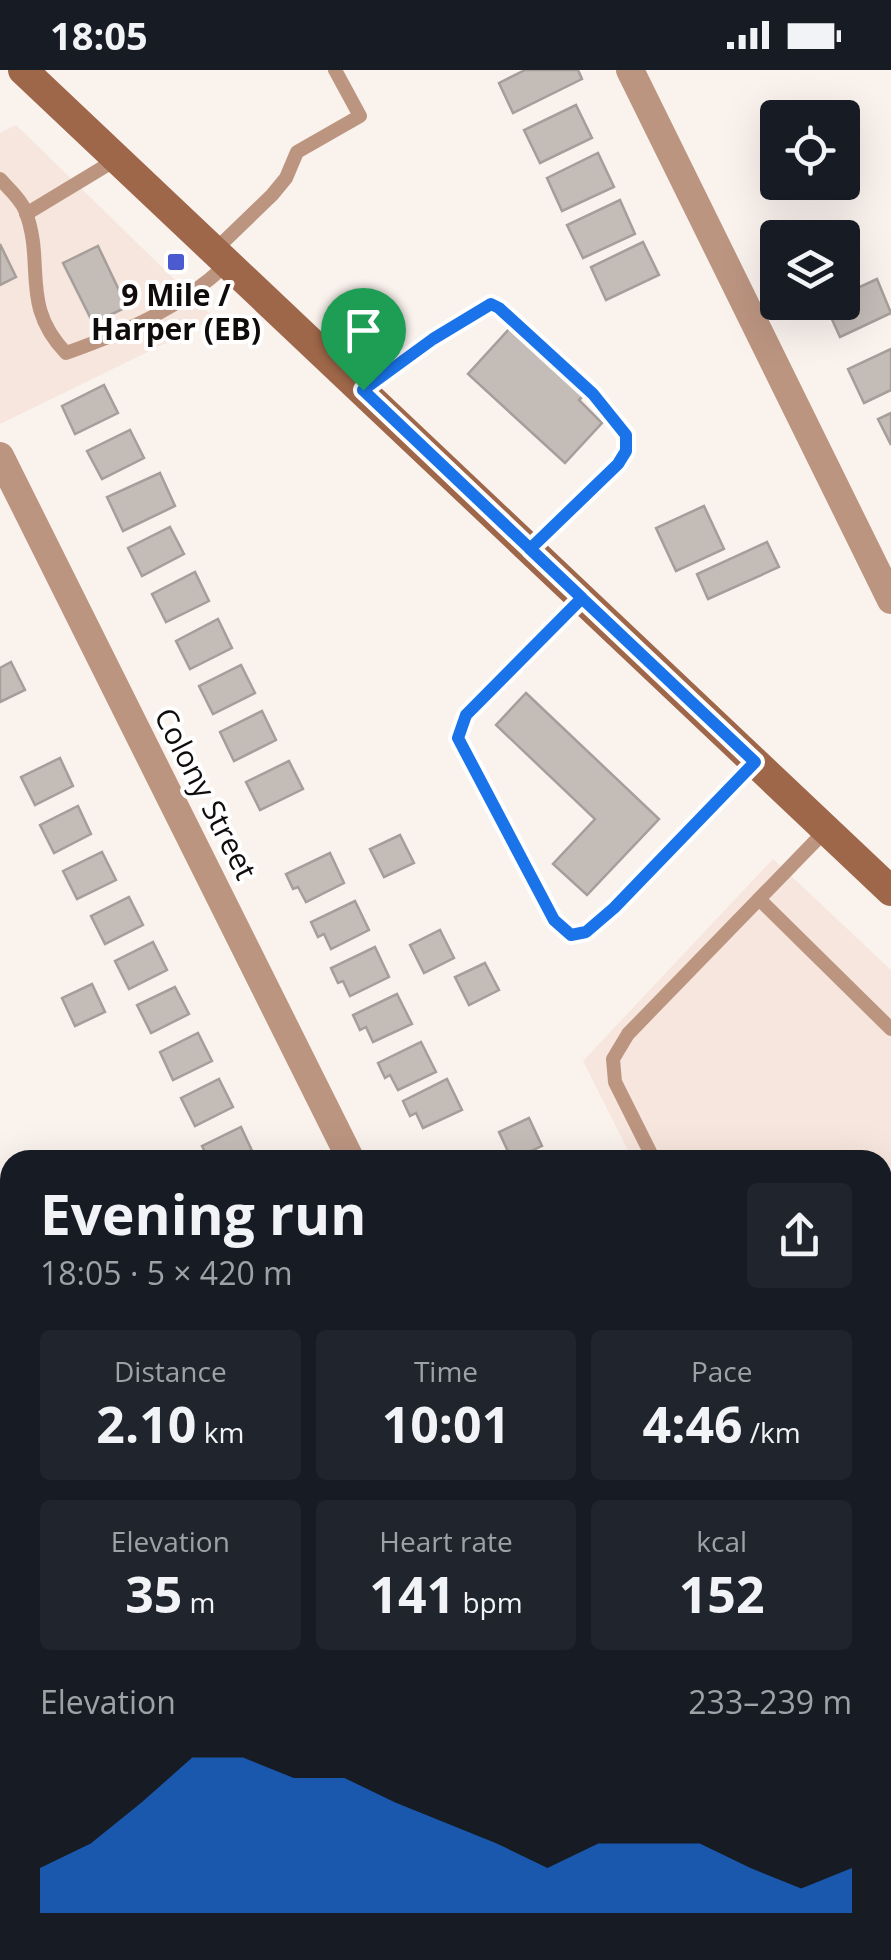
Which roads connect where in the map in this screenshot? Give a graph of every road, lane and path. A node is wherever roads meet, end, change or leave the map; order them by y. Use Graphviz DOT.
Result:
graph roads {
  1 [pos="23,70"];
  2 [pos="335,70"];
  3 [pos="630,70"];
  4 [pos="117,159"];
  5 [pos="0,178"];
  6 [pos="26,214"];
  7 [pos="221,257"];
  8 [pos="363,390"];
  9 [pos="0,456"];
  10 [pos="530,549"];
  11 [pos="582,598"];
  12 [pos="891,600"];
  13 [pos="755,762"];
  14 [pos="826,830"];
  15 [pos="891,891"];
  16 [pos="759,899"];
  17 [pos="891,1029"];
  18 [pos="346,1150"];
  19 [pos="649,1150"];
  1 -- 4 [label="main road"];
  2 -- 7 [label="lane"];
  3 -- 12 [label="street"];
  4 -- 6 [label="lane"];
  4 -- 7 [label="main road"];
  5 -- 6 [label="lane"];
  6 -- 7 [label="lane"];
  7 -- 8 [label="main road"];
  8 -- 10 [label="main road"];
  8 -- 10 [label="lane"];
  9 -- 18 [label="street, Colony Street"];
  10 -- 11 [label="main road"];
  11 -- 13 [label="main road"];
  11 -- 13 [label="lane"];
  13 -- 14 [label="main road"];
  14 -- 15 [label="main road"];
  14 -- 16 [label="lane"];
  16 -- 17 [label="lane"];
  16 -- 19 [label="lane"];
}
